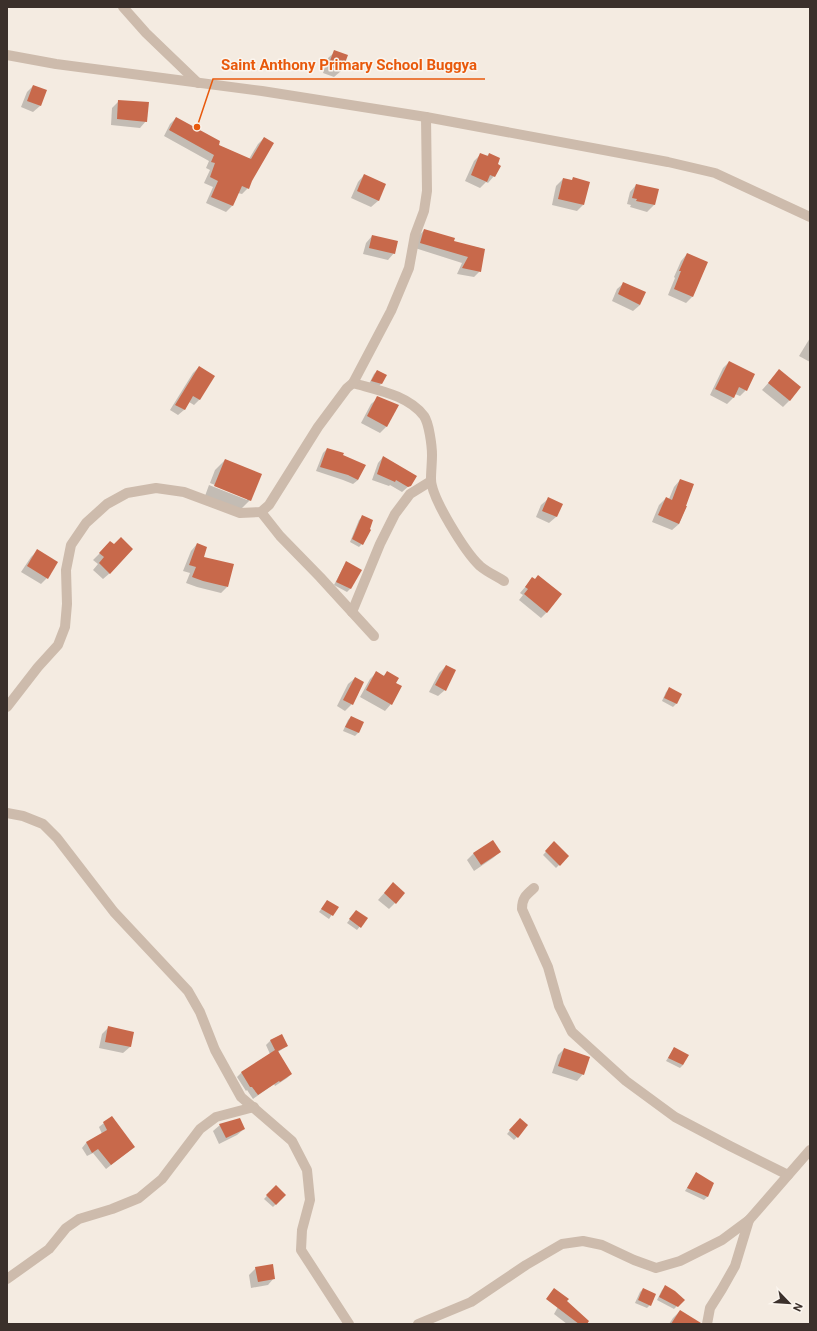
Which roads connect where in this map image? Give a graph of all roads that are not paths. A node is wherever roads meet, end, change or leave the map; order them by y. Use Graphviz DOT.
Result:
graph roads {
  1 [pos="123,7"];
  2 [pos="7,55"];
  3 [pos="198,83"];
  4 [pos="426,117"];
  5 [pos="810,217"];
  6 [pos="353,383"];
  7 [pos="431,481"];
  8 [pos="261,512"];
  9 [pos="504,581"];
  10 [pos="352,612"];
  11 [pos="374,636"];
  12 [pos="7,707"];
  13 [pos="7,814"];
  14 [pos="534,888"];
  15 [pos="254,1107"];
  16 [pos="810,1150"];
  17 [pos="788,1175"];
  18 [pos="750,1220"];
  19 [pos="7,1279"];
  20 [pos="349,1324"];
  21 [pos="418,1324"];
  22 [pos="707,1324"];
  1 -- 3 [label="street"];
  2 -- 3 [label="street"];
  3 -- 4 [label="street"];
  4 -- 5 [label="street"];
  4 -- 6 [label="street"];
  6 -- 7 [label="street"];
  6 -- 8 [label="street"];
  7 -- 9 [label="street"];
  7 -- 10 [label="street"];
  8 -- 10 [label="street"];
  8 -- 12 [label="street"];
  10 -- 11 [label="street"];
  13 -- 15 [label="street"];
  14 -- 17 [label="street"];
  15 -- 19 [label="street"];
  15 -- 20 [label="street"];
  16 -- 17 [label="street"];
  17 -- 18 [label="street"];
  18 -- 21 [label="street"];
  18 -- 22 [label="street"];
}
